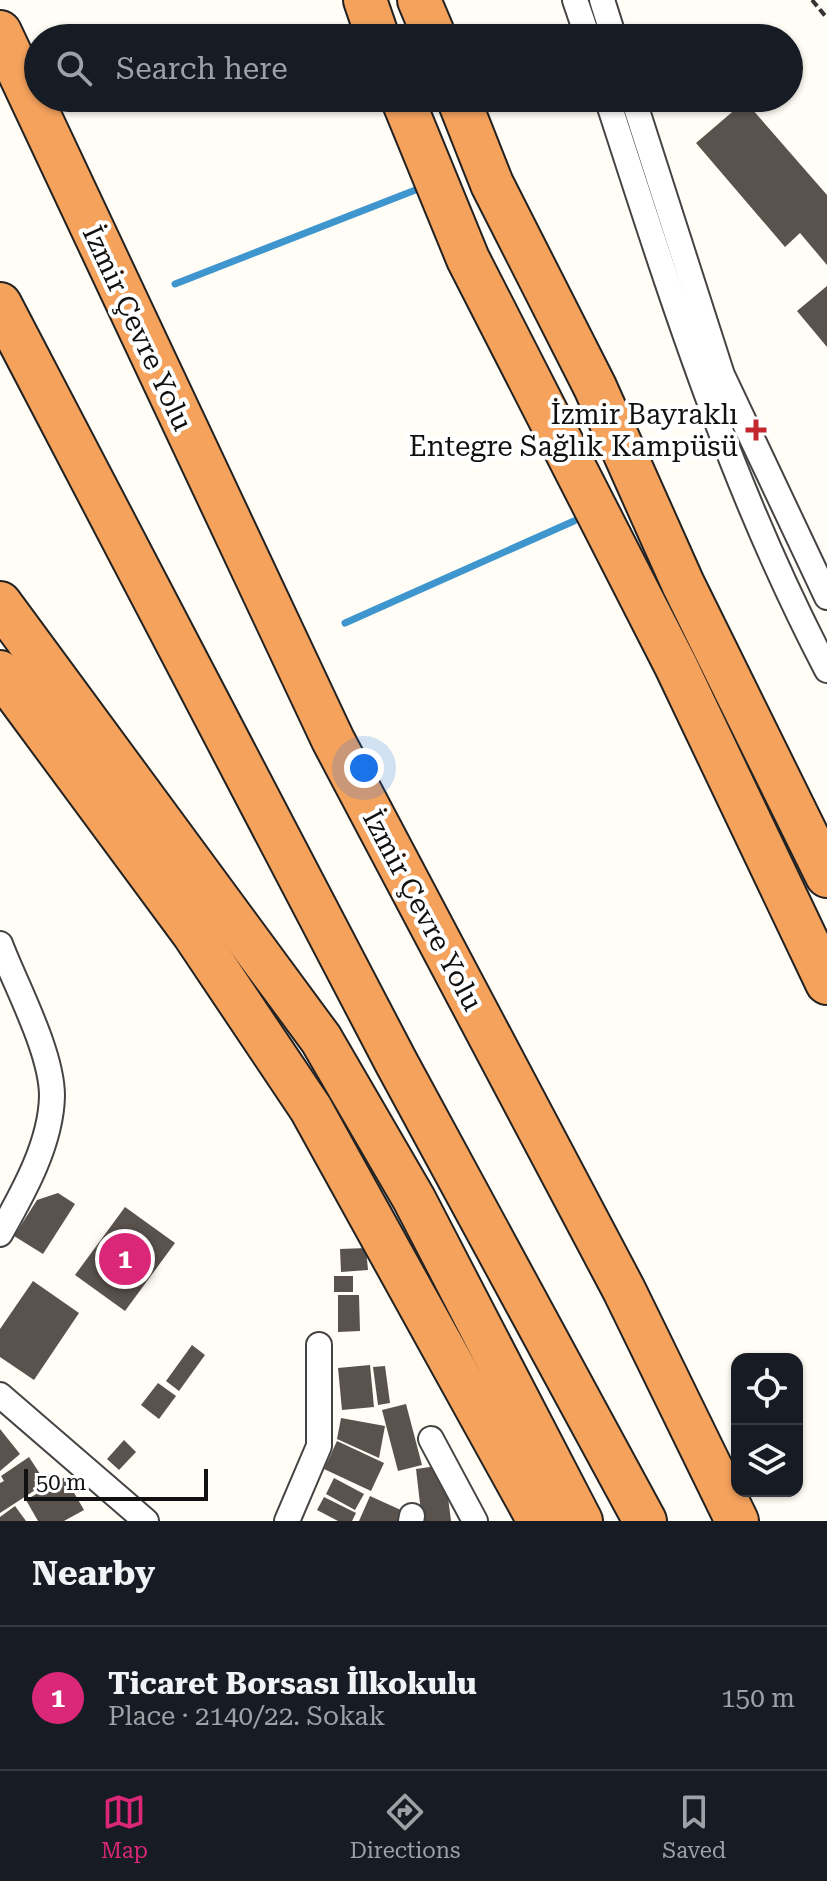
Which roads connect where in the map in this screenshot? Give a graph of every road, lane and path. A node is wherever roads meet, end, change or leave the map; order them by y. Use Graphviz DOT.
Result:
graph roads {
  1 [pos="365,0"];
  2 [pos="419,0"];
  3 [pos="575,0"];
  4 [pos="602,0"];
  5 [pos="812,0"];
  6 [pos="827,18"];
  7 [pos="373,24"];
  8 [pos="429,24"];
  9 [pos="583,24"];
  10 [pos="610,24"];
  11 [pos="0,32"];
  12 [pos="24,83"];
  13 [pos="38,112"];
  14 [pos="408,112"];
  15 [pos="464,112"];
  16 [pos="612,112"];
  17 [pos="637,112"];
  18 [pos="0,304"];
  19 [pos="827,597"];
  20 [pos="0,603"];
  21 [pos="827,670"];
  22 [pos="0,672"];
  23 [pos="827,876"];
  24 [pos="0,944"];
  25 [pos="827,983"];
  26 [pos="0,1234"];
  27 [pos="319,1345"];
  28 [pos="5,1409"];
  29 [pos="431,1439"];
  30 [pos="637,1508"];
  31 [pos="146,1521"];
  32 [pos="287,1521"];
  33 [pos="475,1521"];
  34 [pos="539,1521"];
  35 [pos="581,1521"];
  36 [pos="737,1521"];
  1 -- 7 [label="highway"];
  2 -- 8 [label="highway"];
  3 -- 9 [label="street"];
  4 -- 10 [label="street"];
  5 -- 6 [label="path"];
  11 -- 12 [label="highway, İzmir Çevre Yolu"];
  13 -- 36 [label="highway, İzmir Çevre Yolu"];
  14 -- 25 [label="highway"];
  15 -- 23 [label="highway"];
  16 -- 21 [label="street"];
  17 -- 19 [label="street"];
  18 -- 30 [label="highway"];
  20 -- 35 [label="highway"];
  22 -- 34 [label="highway"];
  24 -- 26 [label="street"];
  27 -- 32 [label="street"];
  28 -- 31 [label="street"];
  29 -- 33 [label="street"];
}
